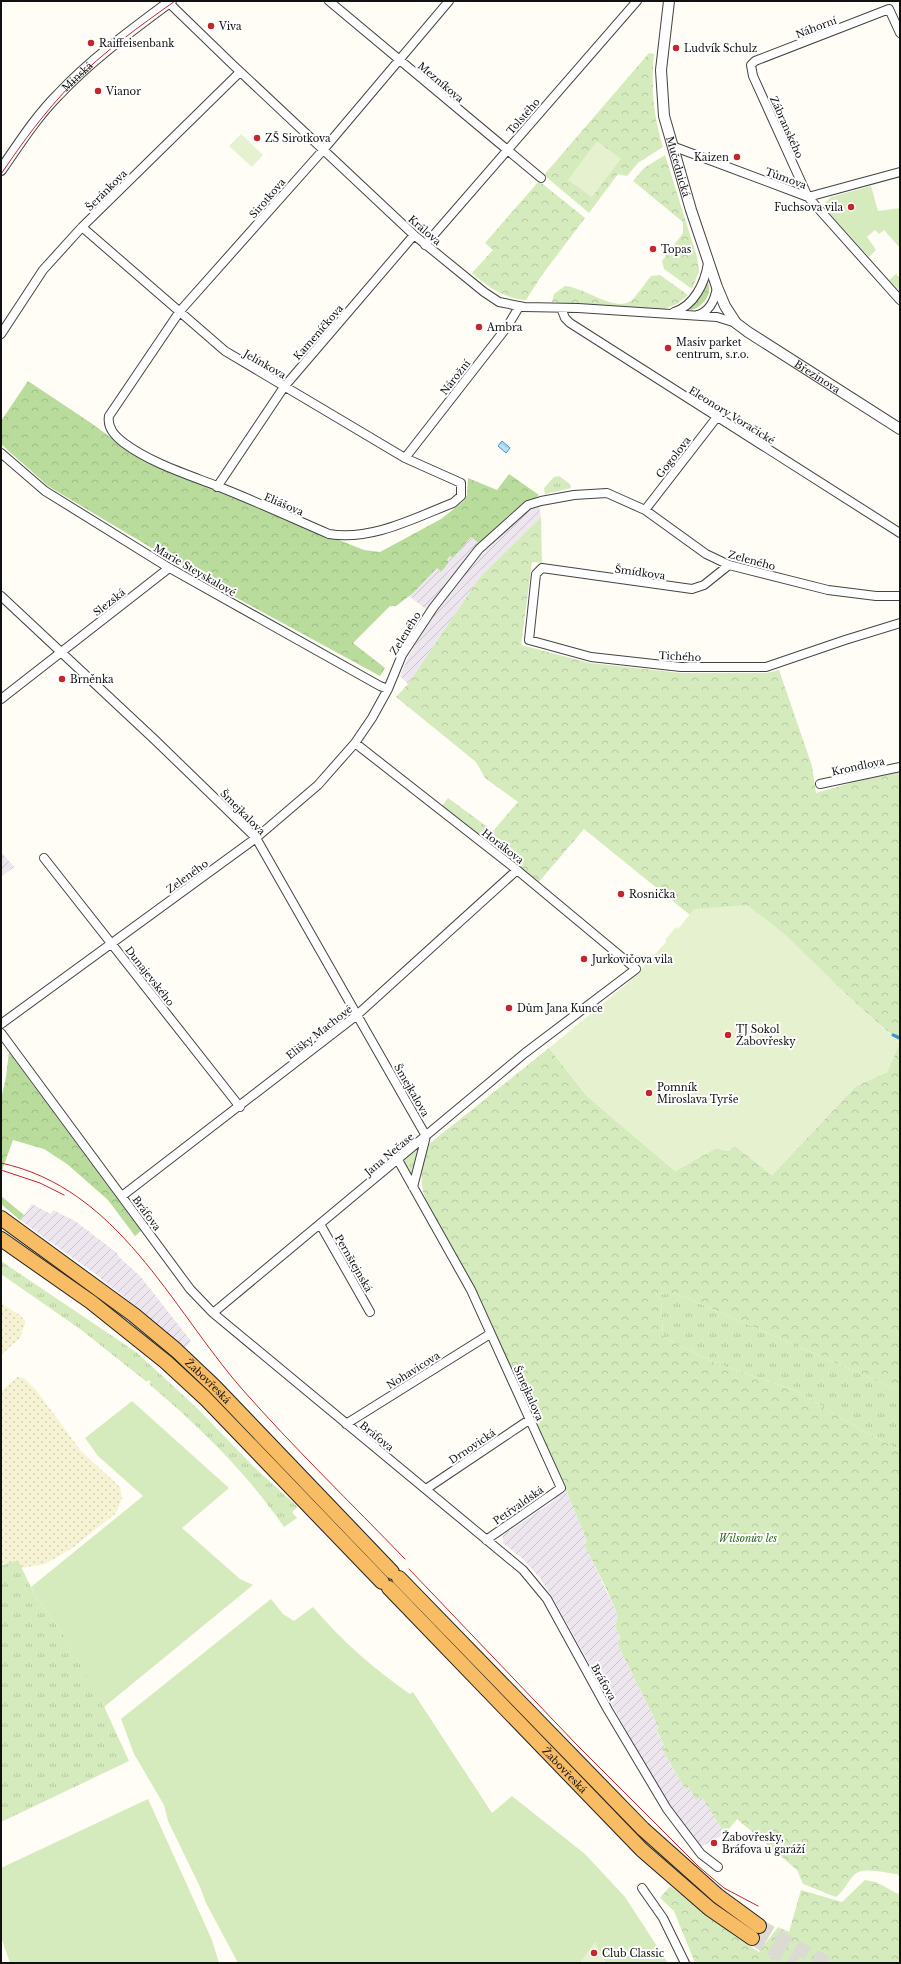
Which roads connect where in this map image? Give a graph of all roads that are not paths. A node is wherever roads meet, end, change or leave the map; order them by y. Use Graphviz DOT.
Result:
graph roads {
  1 [pos="329,1"];
  2 [pos="449,1"];
  3 [pos="637,1"];
  4 [pos="669,1"];
  5 [pos="170,2"];
  6 [pos="900,33"];
  7 [pos="399,60"];
  8 [pos="751,64"];
  9 [pos="240,72"];
  10 [pos="672,146"];
  11 [pos="324,149"];
  12 [pos="507,150"];
  13 [pos="1,170"];
  14 [pos="900,172"];
  15 [pos="542,178"];
  16 [pos="808,197"];
  17 [pos="82,227"];
  18 [pos="414,235"];
  19 [pos="426,245"];
  20 [pos="708,263"];
  21 [pos="717,288"];
  22 [pos="900,300"];
  23 [pos="519,307"];
  24 [pos="561,308"];
  25 [pos="180,311"];
  26 [pos="671,313"];
  27 [pos="693,316"];
  28 [pos="736,323"];
  29 [pos="1,334"];
  30 [pos="284,386"];
  31 [pos="109,416"];
  32 [pos="717,417"];
  33 [pos="900,429"];
  34 [pos="1,454"];
  35 [pos="405,458"];
  36 [pos="461,483"];
  37 [pos="217,487"];
  38 [pos="645,510"];
  39 [pos="900,533"];
  40 [pos="729,565"];
  41 [pos="169,568"];
  42 [pos="542,568"];
  43 [pos="1,596"];
  44 [pos="900,596"];
  45 [pos="900,623"];
  46 [pos="61,652"];
  47 [pos="388,689"];
  48 [pos="1,699"];
  49 [pos="355,743"];
  50 [pos="900,767"];
  51 [pos="820,784"];
  52 [pos="256,838"];
  53 [pos="44,858"];
  54 [pos="517,870"];
  55 [pos="112,944"];
  56 [pos="632,966"];
  57 [pos="357,1015"];
  58 [pos="1,1024"];
  59 [pos="1,1033"];
  60 [pos="240,1107"];
  61 [pos="426,1136"];
  62 [pos="398,1160"];
  63 [pos="413,1187"];
  64 [pos="122,1196"];
  65 [pos="1,1209"];
  66 [pos="1,1218"];
  67 [pos="320,1224"];
  68 [pos="1,1239"];
  69 [pos="30,1240"];
  70 [pos="1,1251"];
  71 [pos="51,1273"];
  72 [pos="370,1312"];
  73 [pos="213,1313"];
  74 [pos="490,1334"];
  75 [pos="530,1420"];
  76 [pos="346,1424"];
  77 [pos="561,1488"];
  78 [pos="426,1489"];
  79 [pos="486,1540"];
  80 [pos="718,1868"];
  81 [pos="642,1888"];
  82 [pos="685,1963"];
  1 -- 7 [label="street, Mezníkova"];
  2 -- 7 [label="street, Sirotkova"];
  3 -- 12 [label="street, Tolstého"];
  4 -- 10 [label="street, Mučednická"];
  5 -- 9 [label="street, Králova"];
  5 -- 13 [label="street, Minská"];
  6 -- 8 [label="street, Náhorní"];
  7 -- 11 [label="street, Sirotkova"];
  7 -- 12 [label="street, Mezníkova"];
  8 -- 16 [label="street, Zábranského"];
  9 -- 11 [label="street, Králova"];
  9 -- 17 [label="street, Šeránkova"];
  10 -- 16 [label="street, Tůmova"];
  10 -- 20 [label="street, Mučednická"];
  11 -- 18 [label="street, Králova"];
  11 -- 25 [label="street, Sirotkova"];
  12 -- 15 [label="street, Mezníkova"];
  12 -- 19 [label="street, Tolstého"];
  14 -- 16 [label="street"];
  16 -- 22 [label="street, Tůmova"];
  17 -- 25 [label="street, Jelínkova"];
  17 -- 29 [label="street, Šeránkova"];
  18 -- 19 [label="street, Králova"];
  18 -- 30 [label="street, Kameníčkova"];
  19 -- 23 [label="street, Králova"];
  20 -- 21 [label="street, Mučednická"];
  20 -- 26 [label="street"];
  21 -- 27 [label="street"];
  21 -- 28 [label="street, Mučednická"];
  23 -- 24 [label="street, Králova"];
  23 -- 35 [label="street, Nárožní"];
  24 -- 26 [label="street, Králova"];
  24 -- 32 [label="street, Eleonory Voračické"];
  25 -- 30 [label="street, Jelínkova"];
  25 -- 31 [label="street, Sirotkova"];
  26 -- 27 [label="street, Králova"];
  27 -- 28 [label="street, Králova"];
  28 -- 33 [label="street, Březinova"];
  30 -- 35 [label="street, Jelínkova"];
  30 -- 37 [label="street, Kameníčkova"];
  31 -- 37 [label="street, Eliášova"];
  32 -- 38 [label="street, Gogolova"];
  32 -- 39 [label="street, Eleonory Voračické"];
  34 -- 41 [label="street, Marie Steyskalové"];
  35 -- 36 [label="street, Jelínkova"];
  36 -- 37 [label="street, Eliášova"];
  38 -- 40 [label="street, Zeleného"];
  38 -- 47 [label="street, Zeleného"];
  40 -- 42 [label="street, Šmídkova"];
  40 -- 44 [label="street, Zeleného"];
  41 -- 46 [label="street, Slezská"];
  41 -- 47 [label="street, Marie Steyskalové"];
  42 -- 45 [label="street, Tichého"];
  43 -- 46 [label="street, Šmejkalova"];
  46 -- 48 [label="street, Slezská"];
  46 -- 52 [label="street, Šmejkalova"];
  47 -- 49 [label="street, Zeleného"];
  49 -- 52 [label="street, Zeleného"];
  49 -- 54 [label="street, Horákova"];
  50 -- 51 [label="street, Krondlova"];
  52 -- 55 [label="street, Zeleného"];
  52 -- 57 [label="street, Šmejkalova"];
  53 -- 55 [label="street, Dunajevského"];
  54 -- 56 [label="street, Horákova"];
  54 -- 57 [label="street, Elišky Machové"];
  55 -- 58 [label="street, Zeleného"];
  55 -- 60 [label="street, Dunajevského"];
  56 -- 61 [label="street, Jana Nečase"];
  57 -- 60 [label="street, Elišky Machové"];
  57 -- 61 [label="street, Šmejkalova"];
  59 -- 64 [label="street, Bráfova"];
  60 -- 64 [label="street, Elišky Machové"];
  61 -- 62 [label="street, Jana Nečase"];
  61 -- 63 [label="street"];
  62 -- 63 [label="street, Šmejkalova"];
  62 -- 67 [label="street, Jana Nečase"];
  63 -- 74 [label="street, Šmejkalova"];
  64 -- 73 [label="street, Bráfova"];
  65 -- 69 [label="highway"];
  66 -- 69 [label="highway, Žabovřeská"];
  67 -- 72 [label="street, Pernštejnská"];
  67 -- 73 [label="street, Jana Nečase"];
  68 -- 71 [label="highway, Žabovřeská"];
  69 -- 71 [label="highway, Žabovřeská"];
  70 -- 71 [label="highway"];
  73 -- 76 [label="street, Bráfova"];
  74 -- 75 [label="street, Šmejkalova"];
  74 -- 76 [label="street, Nohavicova"];
  75 -- 77 [label="street, Šmejkalova"];
  75 -- 78 [label="street, Drnovická"];
  76 -- 78 [label="street, Bráfova"];
  77 -- 79 [label="street, Petřvaldská"];
  78 -- 79 [label="street, Bráfova"];
  79 -- 80 [label="street, Bráfova"];
  81 -- 82 [label="street"];
}
